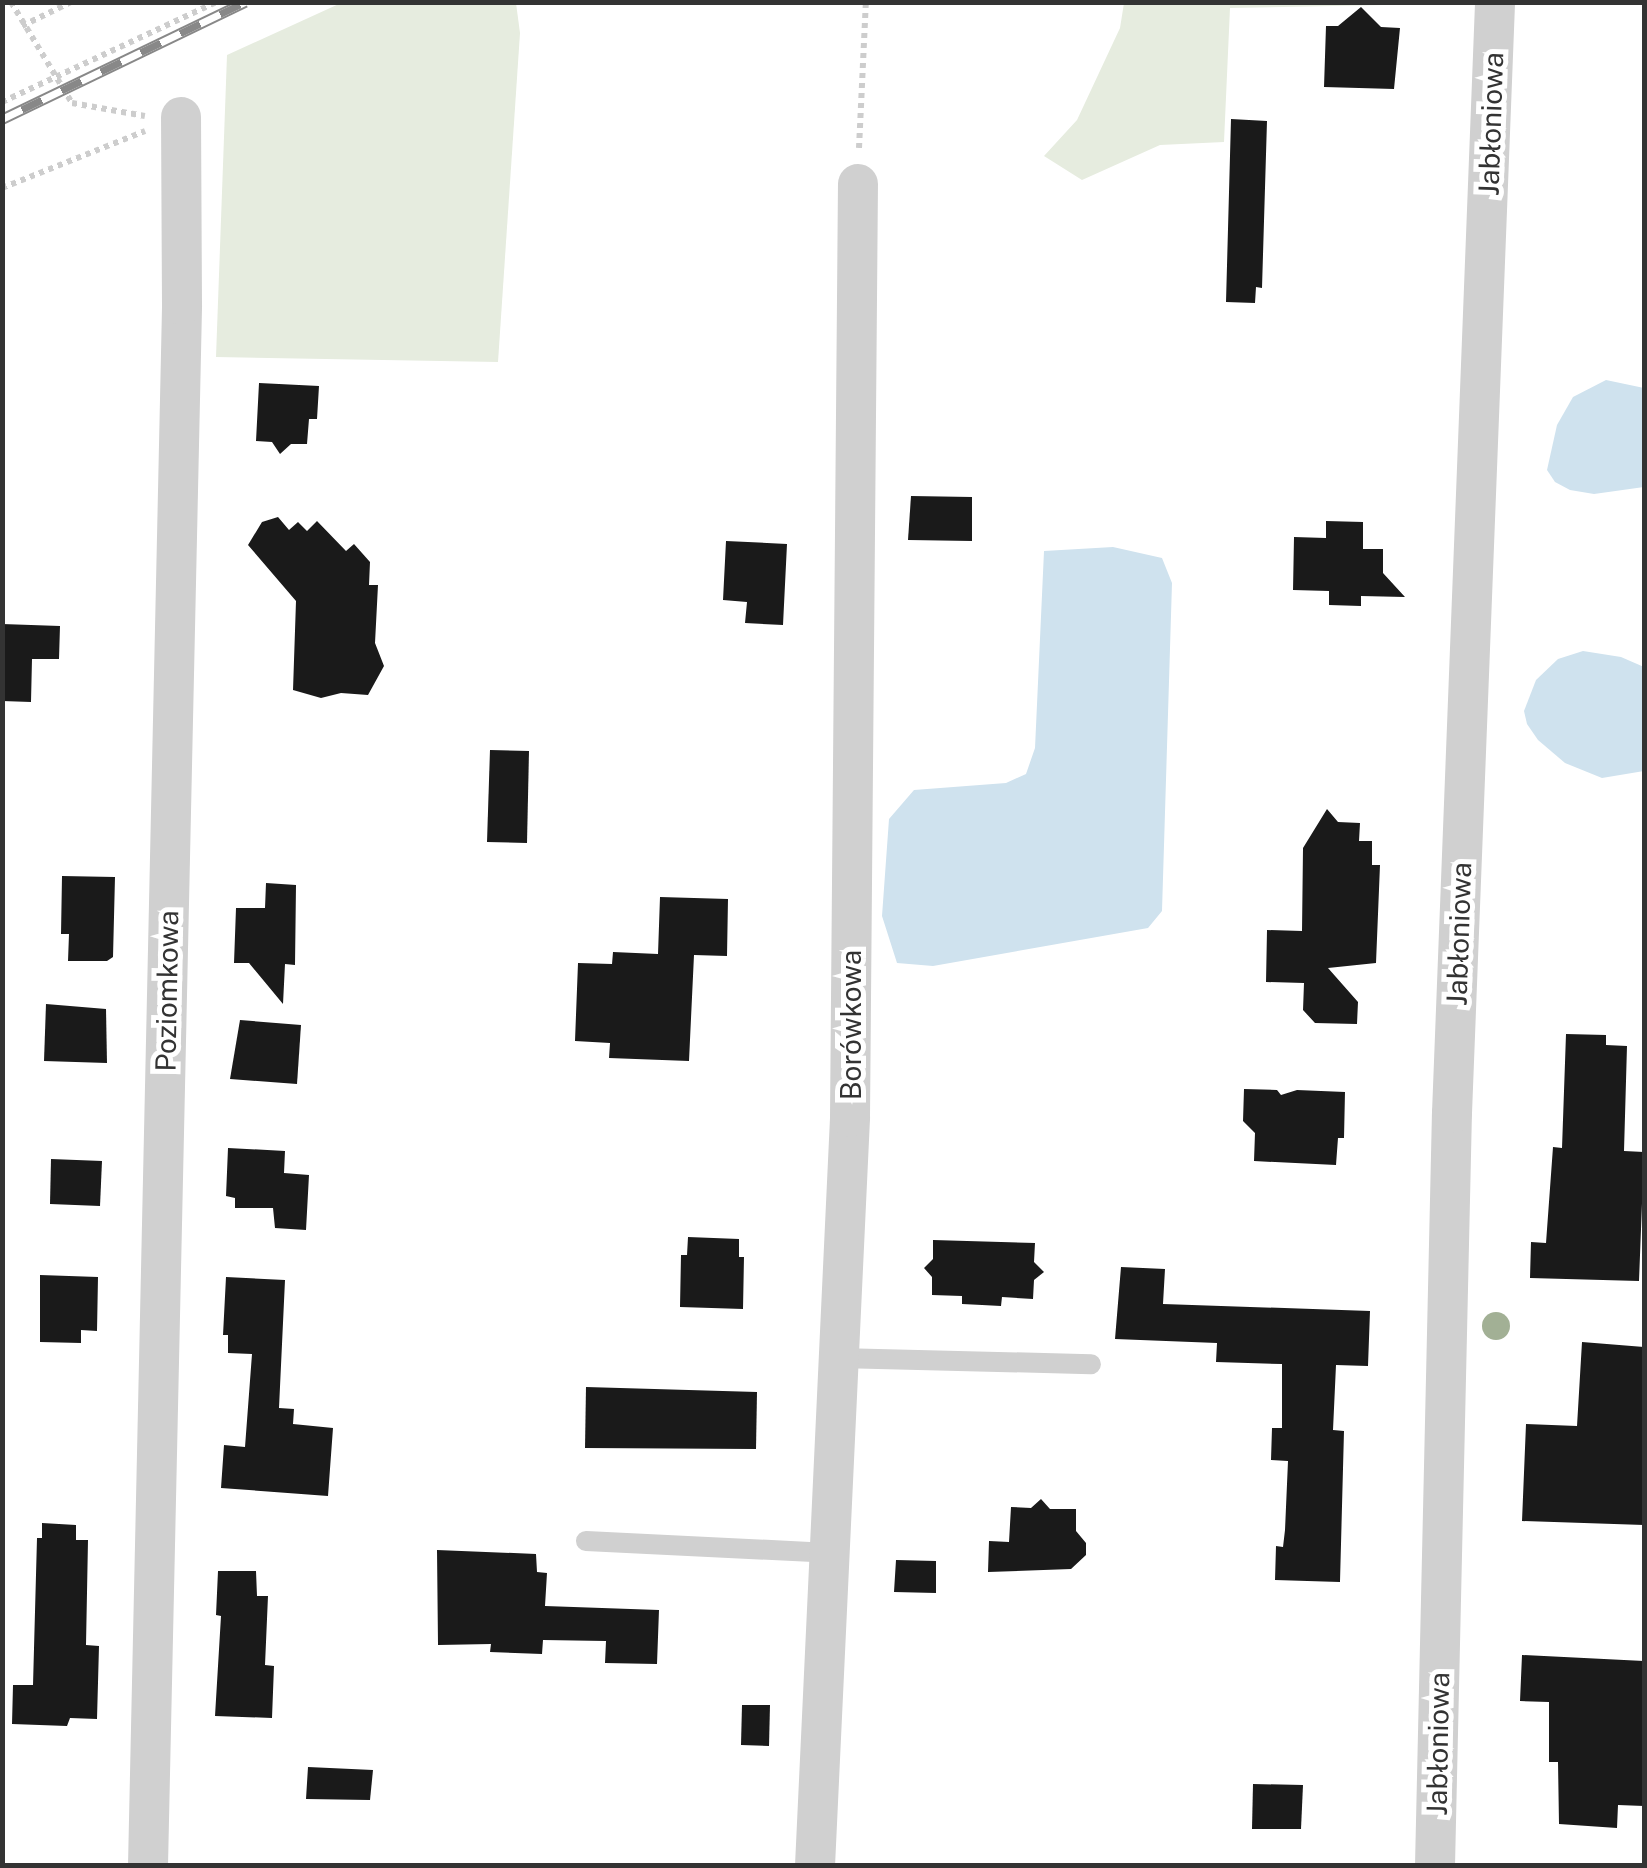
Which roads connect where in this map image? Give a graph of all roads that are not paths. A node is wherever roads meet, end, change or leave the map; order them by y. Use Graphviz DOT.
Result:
graph roads {
  1 [pos="1495,2"];
  2 [pos="181,117"];
  3 [pos="858,184"];
  4 [pos="838,1358"];
  5 [pos="1091,1364"];
  6 [pos="586,1540"];
  7 [pos="829,1553"];
  8 [pos="148,1866"];
  9 [pos="816,1866"];
  10 [pos="1435,1866"];
  1 -- 10 [label="street, Jabłoniowa"];
  2 -- 8 [label="street, Poziomkowa"];
  3 -- 4 [label="street, Borówkowa"];
  4 -- 5 [label="lane"];
  4 -- 7 [label="street, Borówkowa"];
  6 -- 7 [label="lane"];
  7 -- 9 [label="street, Borówkowa"];
}
